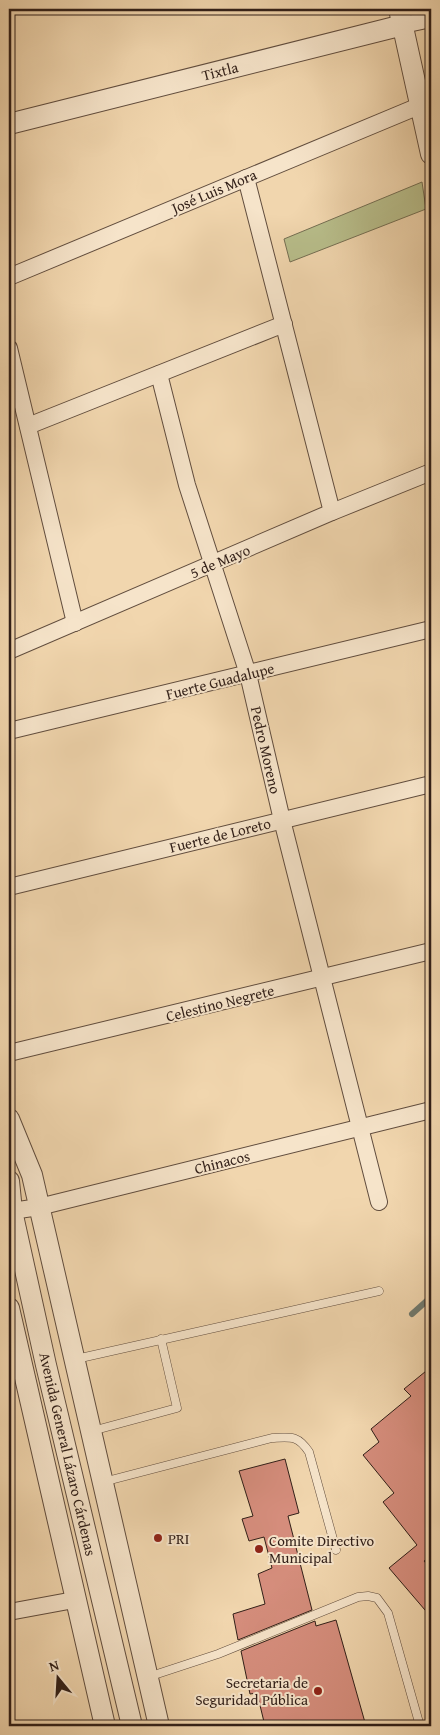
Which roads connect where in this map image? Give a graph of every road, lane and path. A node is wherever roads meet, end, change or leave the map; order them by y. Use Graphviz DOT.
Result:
graph roads {
  1 [pos="401,17"];
  2 [pos="431,19"];
  3 [pos="419,106"];
  4 [pos="9,124"];
  5 [pos="431,154"];
  6 [pos="246,178"];
  7 [pos="9,277"];
  8 [pos="284,324"];
  9 [pos="9,348"];
  10 [pos="160,374"];
  11 [pos="28,426"];
  12 [pos="431,472"];
  13 [pos="332,512"];
  14 [pos="213,564"];
  15 [pos="75,623"];
  16 [pos="431,630"];
  17 [pos="9,651"];
  18 [pos="248,674"];
  19 [pos="9,731"];
  20 [pos="431,784"];
  21 [pos="282,820"];
  22 [pos="9,887"];
  23 [pos="431,951"];
  24 [pos="322,978"];
  25 [pos="9,1053"];
  26 [pos="431,1110"];
  27 [pos="9,1119"];
  28 [pos="359,1129"];
  29 [pos="9,1181"];
  30 [pos="379,1202"];
  31 [pos="39,1206"];
  32 [pos="12,1211"];
  33 [pos="379,1291"];
  34 [pos="9,1308"];
  35 [pos="161,1339"];
  36 [pos="74,1359"];
  37 [pos="90,1432"];
  38 [pos="102,1482"];
  39 [pos="112,1528"];
  40 [pos="336,1550"];
  41 [pos="93,1562"];
  42 [pos="74,1600"];
  43 [pos="9,1612"];
  44 [pos="148,1677"];
  45 [pos="155,1706"];
  46 [pos="104,1726"];
  47 [pos="132,1726"];
  48 [pos="147,1726"];
  49 [pos="159,1726"];
  50 [pos="420,1726"];
  1 -- 2 [label="street, Tixtla"];
  1 -- 3 [label="street"];
  1 -- 4 [label="street, Tixtla"];
  3 -- 5 [label="street"];
  3 -- 6 [label="street, José Luis Mora"];
  6 -- 7 [label="street, José Luis Mora"];
  6 -- 8 [label="street"];
  8 -- 10 [label="street"];
  8 -- 13 [label="street"];
  9 -- 11 [label="street"];
  10 -- 11 [label="street"];
  10 -- 14 [label="street, Pedro Moreno"];
  11 -- 15 [label="street"];
  12 -- 13 [label="street, 5 de Mayo"];
  13 -- 14 [label="street, 5 de Mayo"];
  14 -- 15 [label="street, 5 de Mayo"];
  14 -- 18 [label="street, Pedro Moreno"];
  15 -- 17 [label="street, 5 de Mayo"];
  16 -- 18 [label="street, Fuerte Guadalupe"];
  18 -- 19 [label="street, Fuerte Guadalupe"];
  18 -- 21 [label="street, Pedro Moreno"];
  20 -- 21 [label="street, Fuerte de Loreto"];
  21 -- 22 [label="street, Fuerte de Loreto"];
  21 -- 24 [label="street, Pedro Moreno"];
  23 -- 24 [label="street, Celestino Negrete"];
  24 -- 25 [label="street, Celestino Negrete"];
  24 -- 28 [label="street, Pedro Moreno"];
  26 -- 28 [label="street, Chinacos"];
  27 -- 31 [label="street"];
  28 -- 30 [label="street, Pedro Moreno"];
  28 -- 31 [label="street, Chinacos"];
  29 -- 32 [label="street, Avenida General Lázaro Cárdenas"];
  31 -- 32 [label="street, Chinacos"];
  31 -- 36 [label="street"];
  32 -- 41 [label="street, Avenida General Lázaro Cárdenas"];
  33 -- 35 [label="lane"];
  34 -- 42 [label="street, Avenida General Lázaro Cárdenas"];
  35 -- 36 [label="lane"];
  35 -- 37 [label="lane"];
  36 -- 37 [label="street"];
  37 -- 38 [label="street"];
  38 -- 39 [label="street"];
  38 -- 40 [label="lane"];
  39 -- 41 [label="street"];
  39 -- 44 [label="street"];
  41 -- 47 [label="street, Avenida General Lázaro Cárdenas"];
  42 -- 43 [label="street"];
  42 -- 46 [label="street, Avenida General Lázaro Cárdenas"];
  44 -- 45 [label="street"];
  44 -- 50 [label="lane"];
  45 -- 48 [label="street"];
  45 -- 49 [label="street"];
}
